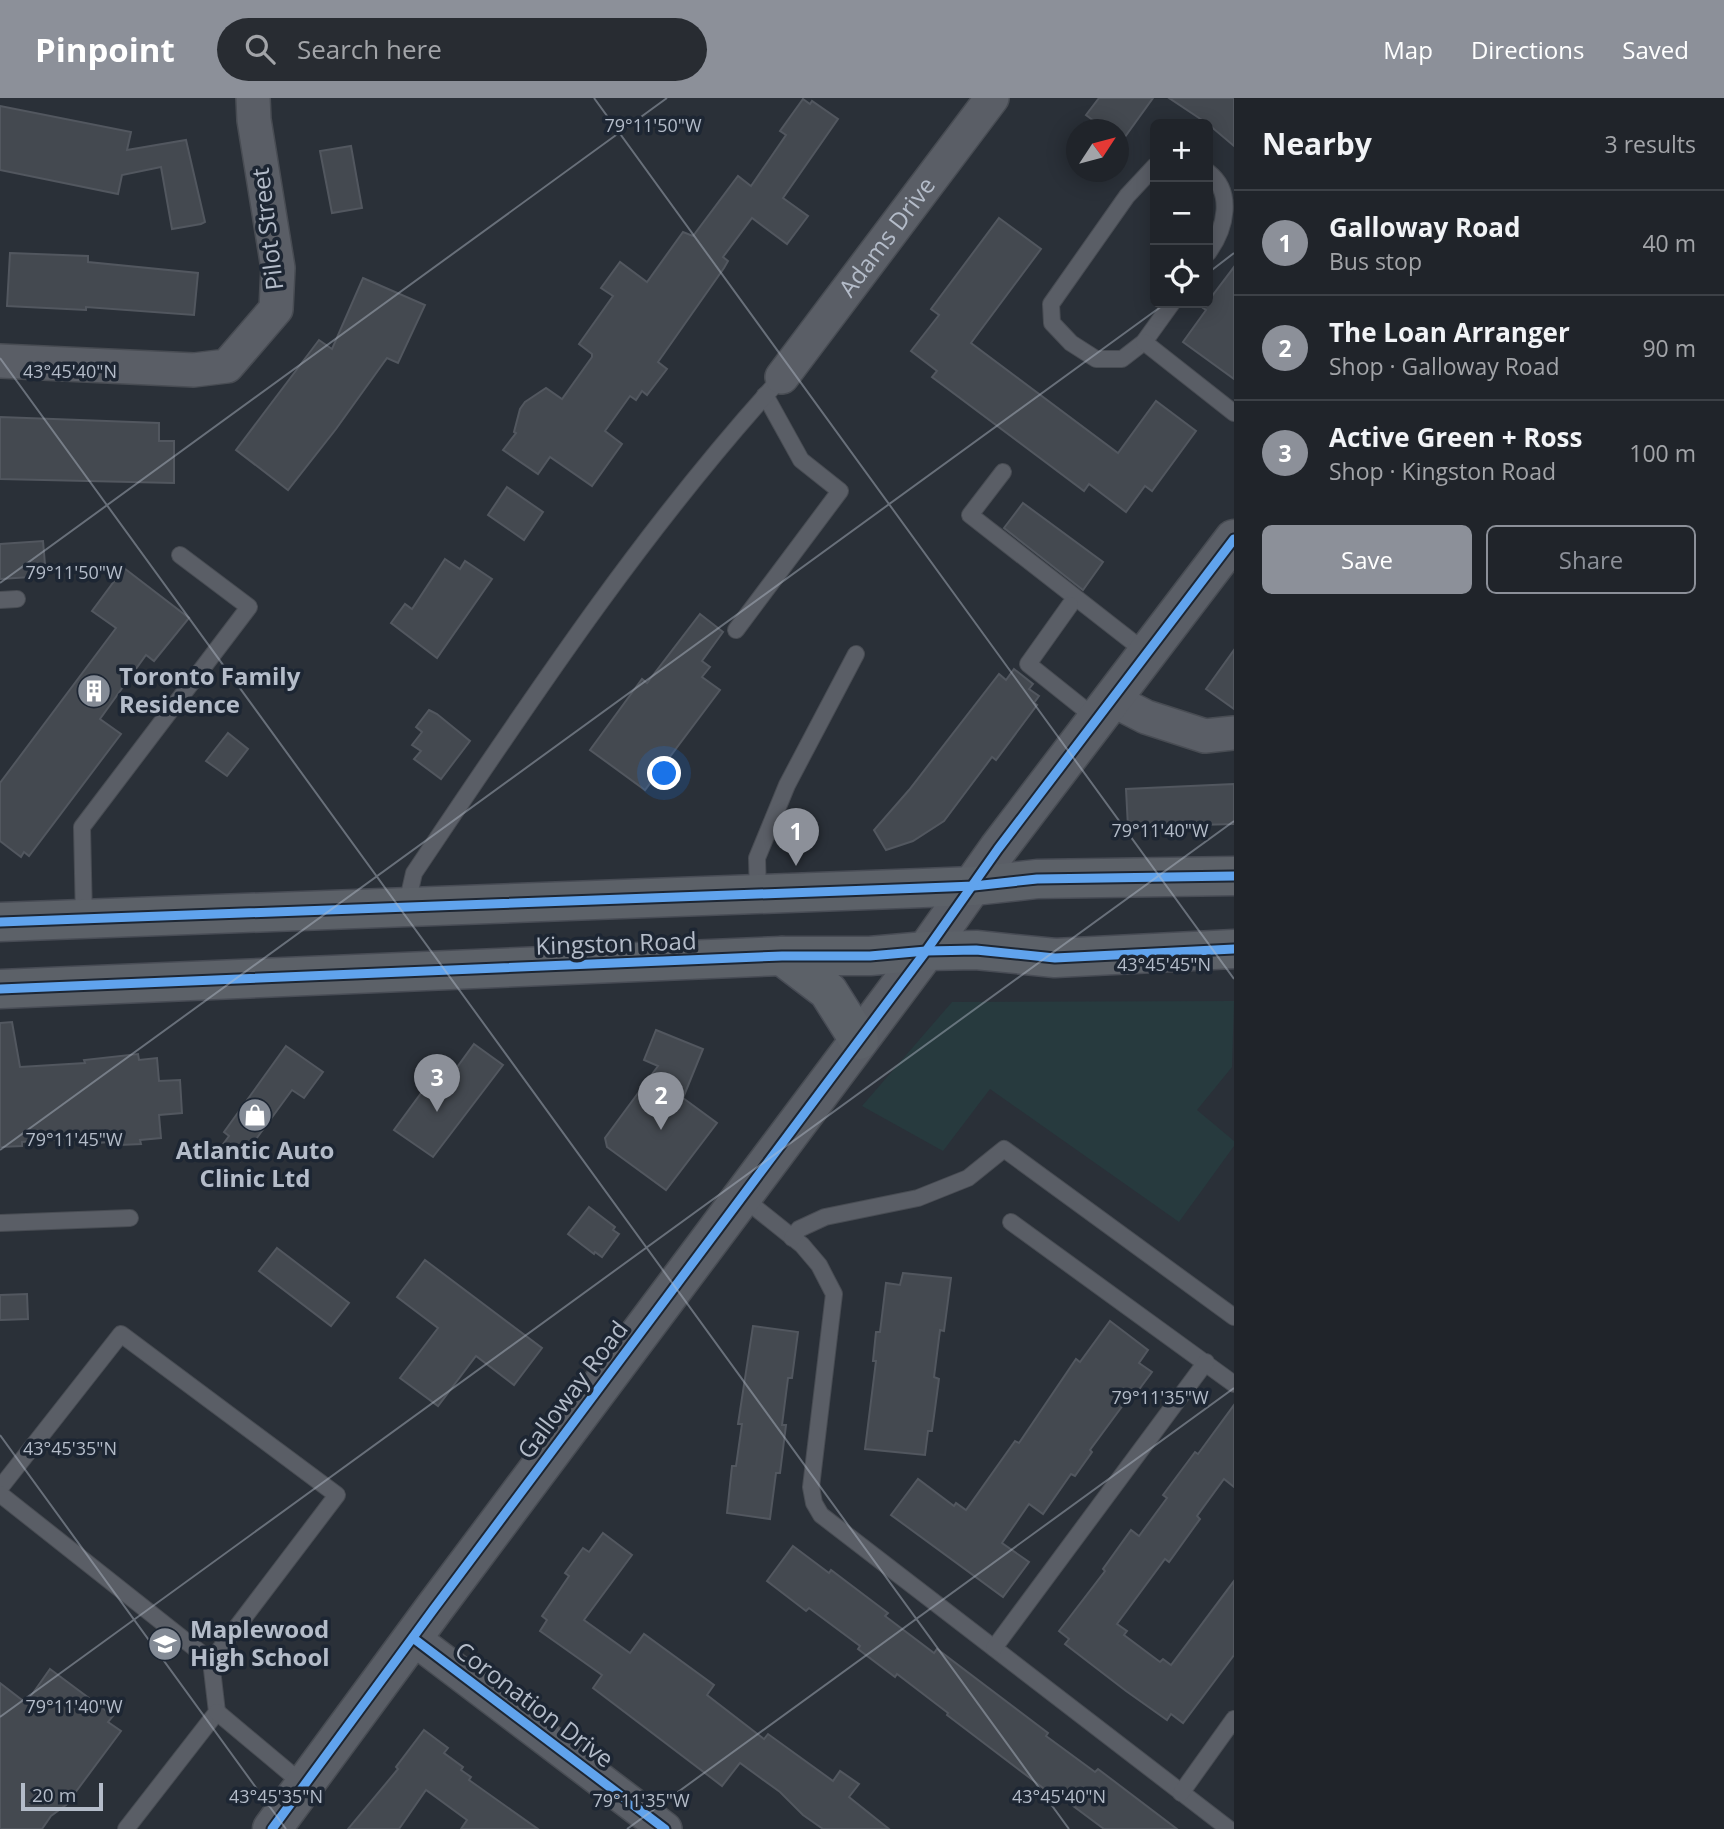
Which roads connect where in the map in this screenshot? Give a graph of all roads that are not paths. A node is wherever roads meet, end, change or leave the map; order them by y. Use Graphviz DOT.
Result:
graph roads {
  1 [pos="253,98"];
  2 [pos="992,98"];
  3 [pos="1150,171"];
  4 [pos="1213,176"];
  5 [pos="1213,246"];
  6 [pos="1168,308"];
  7 [pos="1144,342"];
  8 [pos="0,361"];
  9 [pos="774,386"];
  10 [pos="1234,413"];
  11 [pos="1003,472"];
  12 [pos="1234,539"];
  13 [pos="180,555"];
  14 [pos="17,599"];
  15 [pos="0,600"];
  16 [pos="1070,605"];
  17 [pos="736,630"];
  18 [pos="856,654"];
  19 [pos="1148,654"];
  20 [pos="1105,710"];
  21 [pos="1234,733"];
  22 [pos="1234,876"];
  23 [pos="974,886"];
  24 [pos="758,894"];
  25 [pos="406,908"];
  26 [pos="84,919"];
  27 [pos="0,922"];
  28 [pos="1234,949"];
  29 [pos="926,951"];
  30 [pos="782,957"];
  31 [pos="0,989"];
  32 [pos="859,1040"];
  33 [pos="741,1197"];
  34 [pos="130,1218"];
  35 [pos="1011,1222"];
  36 [pos="0,1223"];
  37 [pos="792,1238"];
  38 [pos="1234,1317"];
  39 [pos="1206,1362"];
  40 [pos="1234,1384"];
  41 [pos="0,1488"];
  42 [pos="0,1494"];
  43 [pos="413,1638"];
  44 [pos="994,1648"];
  45 [pos="211,1661"];
  46 [pos="217,1713"];
  47 [pos="1234,1719"];
  48 [pos="305,1785"];
  49 [pos="1181,1793"];
  50 [pos="126,1829"];
  51 [pos="272,1829"];
  52 [pos="665,1829"];
  53 [pos="1229,1829"];
  1 -- 8 [label="street, Pilot Street"];
  2 -- 9 [label="street, Adams Drive"];
  3 -- 7 [label="lane"];
  4 -- 5 [label="lane"];
  6 -- 7 [label="lane"];
  7 -- 10 [label="lane"];
  9 -- 17 [label="lane"];
  9 -- 25 [label="lane"];
  11 -- 19 [label="lane"];
  12 -- 19 [label="street, Galloway Road"];
  13 -- 26 [label="lane"];
  14 -- 15 [label="lane"];
  16 -- 20 [label="lane"];
  18 -- 24 [label="lane"];
  19 -- 20 [label="street, Galloway Road"];
  20 -- 21 [label="street"];
  20 -- 23 [label="street, Galloway Road"];
  22 -- 23 [label="main road, Kingston Road"];
  23 -- 24 [label="main road, Kingston Road"];
  23 -- 29 [label="street, Galloway Road"];
  24 -- 25 [label="main road, Kingston Road"];
  25 -- 26 [label="main road, Kingston Road"];
  26 -- 27 [label="main road, Kingston Road"];
  28 -- 29 [label="main road, Kingston Road"];
  29 -- 30 [label="main road, Kingston Road"];
  29 -- 32 [label="street, Galloway Road"];
  30 -- 31 [label="main road, Kingston Road"];
  30 -- 32 [label="main road"];
  32 -- 33 [label="street, Galloway Road"];
  33 -- 37 [label="lane"];
  33 -- 43 [label="street, Galloway Road"];
  34 -- 36 [label="lane"];
  35 -- 39 [label="lane"];
  37 -- 38 [label="lane"];
  37 -- 44 [label="lane"];
  39 -- 40 [label="lane"];
  39 -- 44 [label="lane"];
  41 -- 45 [label="lane"];
  42 -- 45 [label="lane"];
  43 -- 48 [label="street, Galloway Road"];
  43 -- 52 [label="street, Coronation Drive"];
  44 -- 49 [label="lane"];
  45 -- 46 [label="lane"];
  46 -- 48 [label="lane"];
  46 -- 50 [label="lane"];
  47 -- 49 [label="lane"];
  48 -- 51 [label="street, Galloway Road"];
  49 -- 53 [label="lane"];
}
